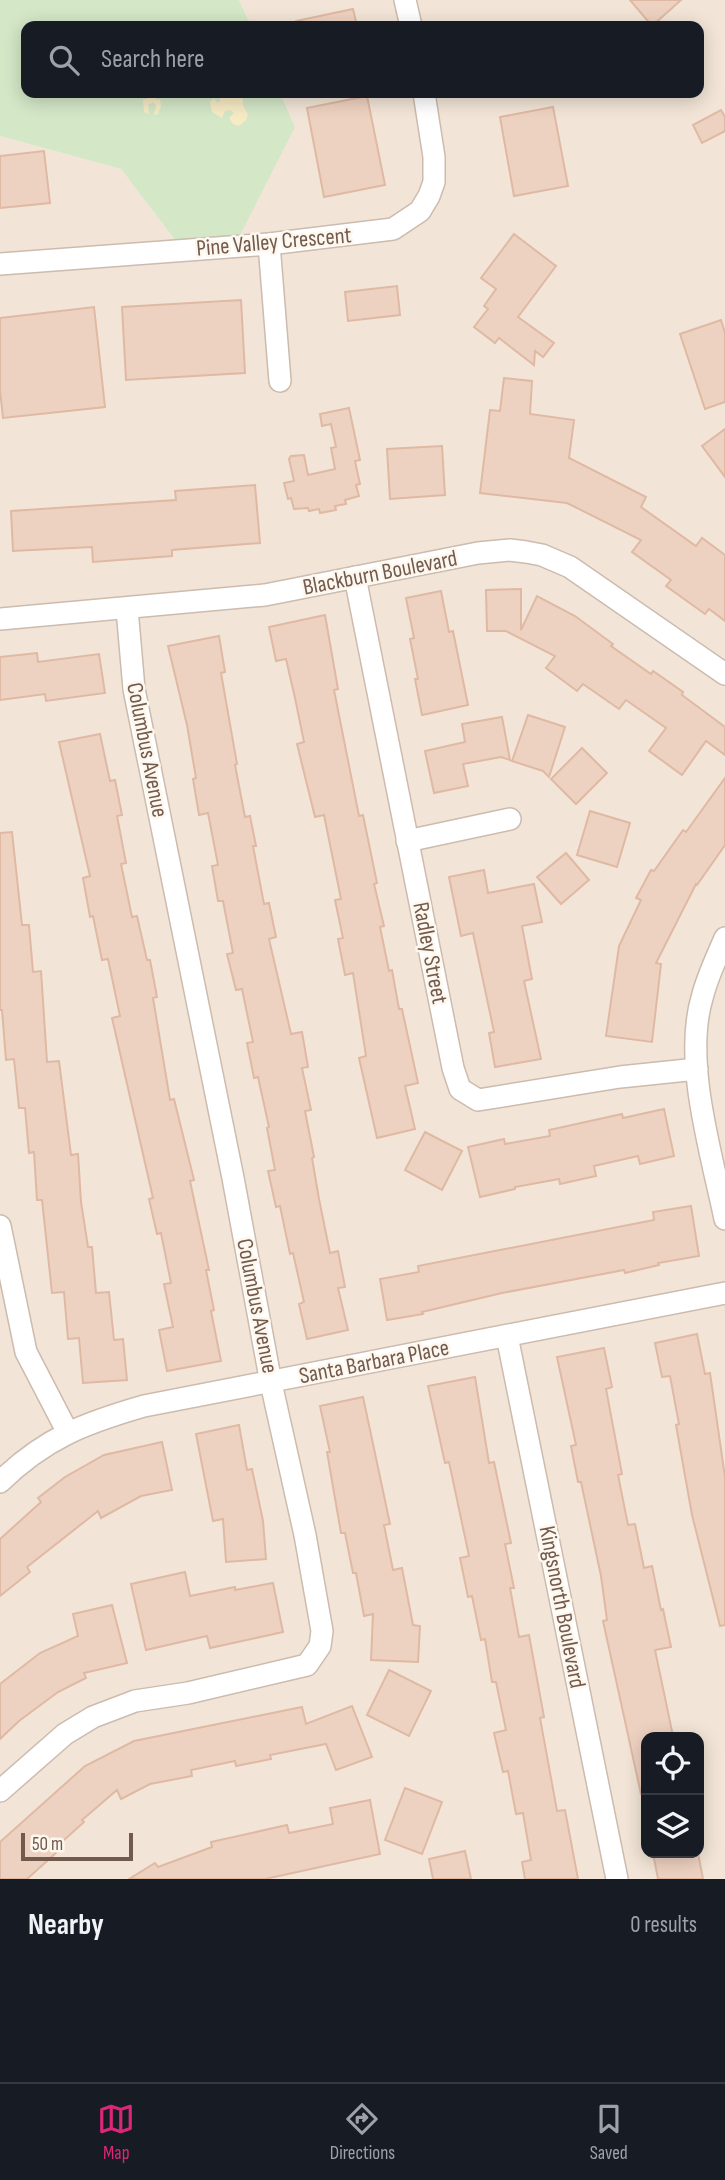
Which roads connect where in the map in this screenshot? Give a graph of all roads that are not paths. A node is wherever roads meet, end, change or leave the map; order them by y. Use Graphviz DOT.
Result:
graph roads {
  1 [pos="405,0"];
  2 [pos="410,21"];
  3 [pos="425,98"];
  4 [pos="269,244"];
  5 [pos="0,264"];
  6 [pos="281,380"];
  7 [pos="355,577"];
  8 [pos="127,609"];
  9 [pos="0,619"];
  10 [pos="725,674"];
  11 [pos="510,819"];
  12 [pos="407,841"];
  13 [pos="725,938"];
  14 [pos="697,1069"];
  15 [pos="725,1219"];
  16 [pos="0,1226"];
  17 [pos="725,1293"];
  18 [pos="507,1336"];
  19 [pos="271,1383"];
  20 [pos="67,1431"];
  21 [pos="0,1482"];
  22 [pos="0,1791"];
  23 [pos="617,1879"];
  1 -- 2 [label="street"];
  3 -- 4 [label="street, Pine Valley Crescent"];
  4 -- 5 [label="street, Pine Valley Crescent"];
  4 -- 6 [label="street"];
  7 -- 8 [label="street, Blackburn Boulevard"];
  7 -- 10 [label="street, Blackburn Boulevard"];
  7 -- 12 [label="street, Radley Street"];
  8 -- 9 [label="street, Blackburn Boulevard"];
  8 -- 19 [label="street, Columbus Avenue"];
  11 -- 12 [label="street"];
  12 -- 14 [label="street, Radley Street"];
  13 -- 14 [label="street"];
  14 -- 15 [label="street"];
  16 -- 20 [label="street"];
  17 -- 18 [label="street, Santa Barbara Place"];
  18 -- 19 [label="street, Santa Barbara Place"];
  18 -- 23 [label="street, Kingsnorth Boulevard"];
  19 -- 20 [label="street, Santa Barbara Place"];
  19 -- 22 [label="street, Columbus Avenue"];
  20 -- 21 [label="street, Santa Barbara Place"];
}
